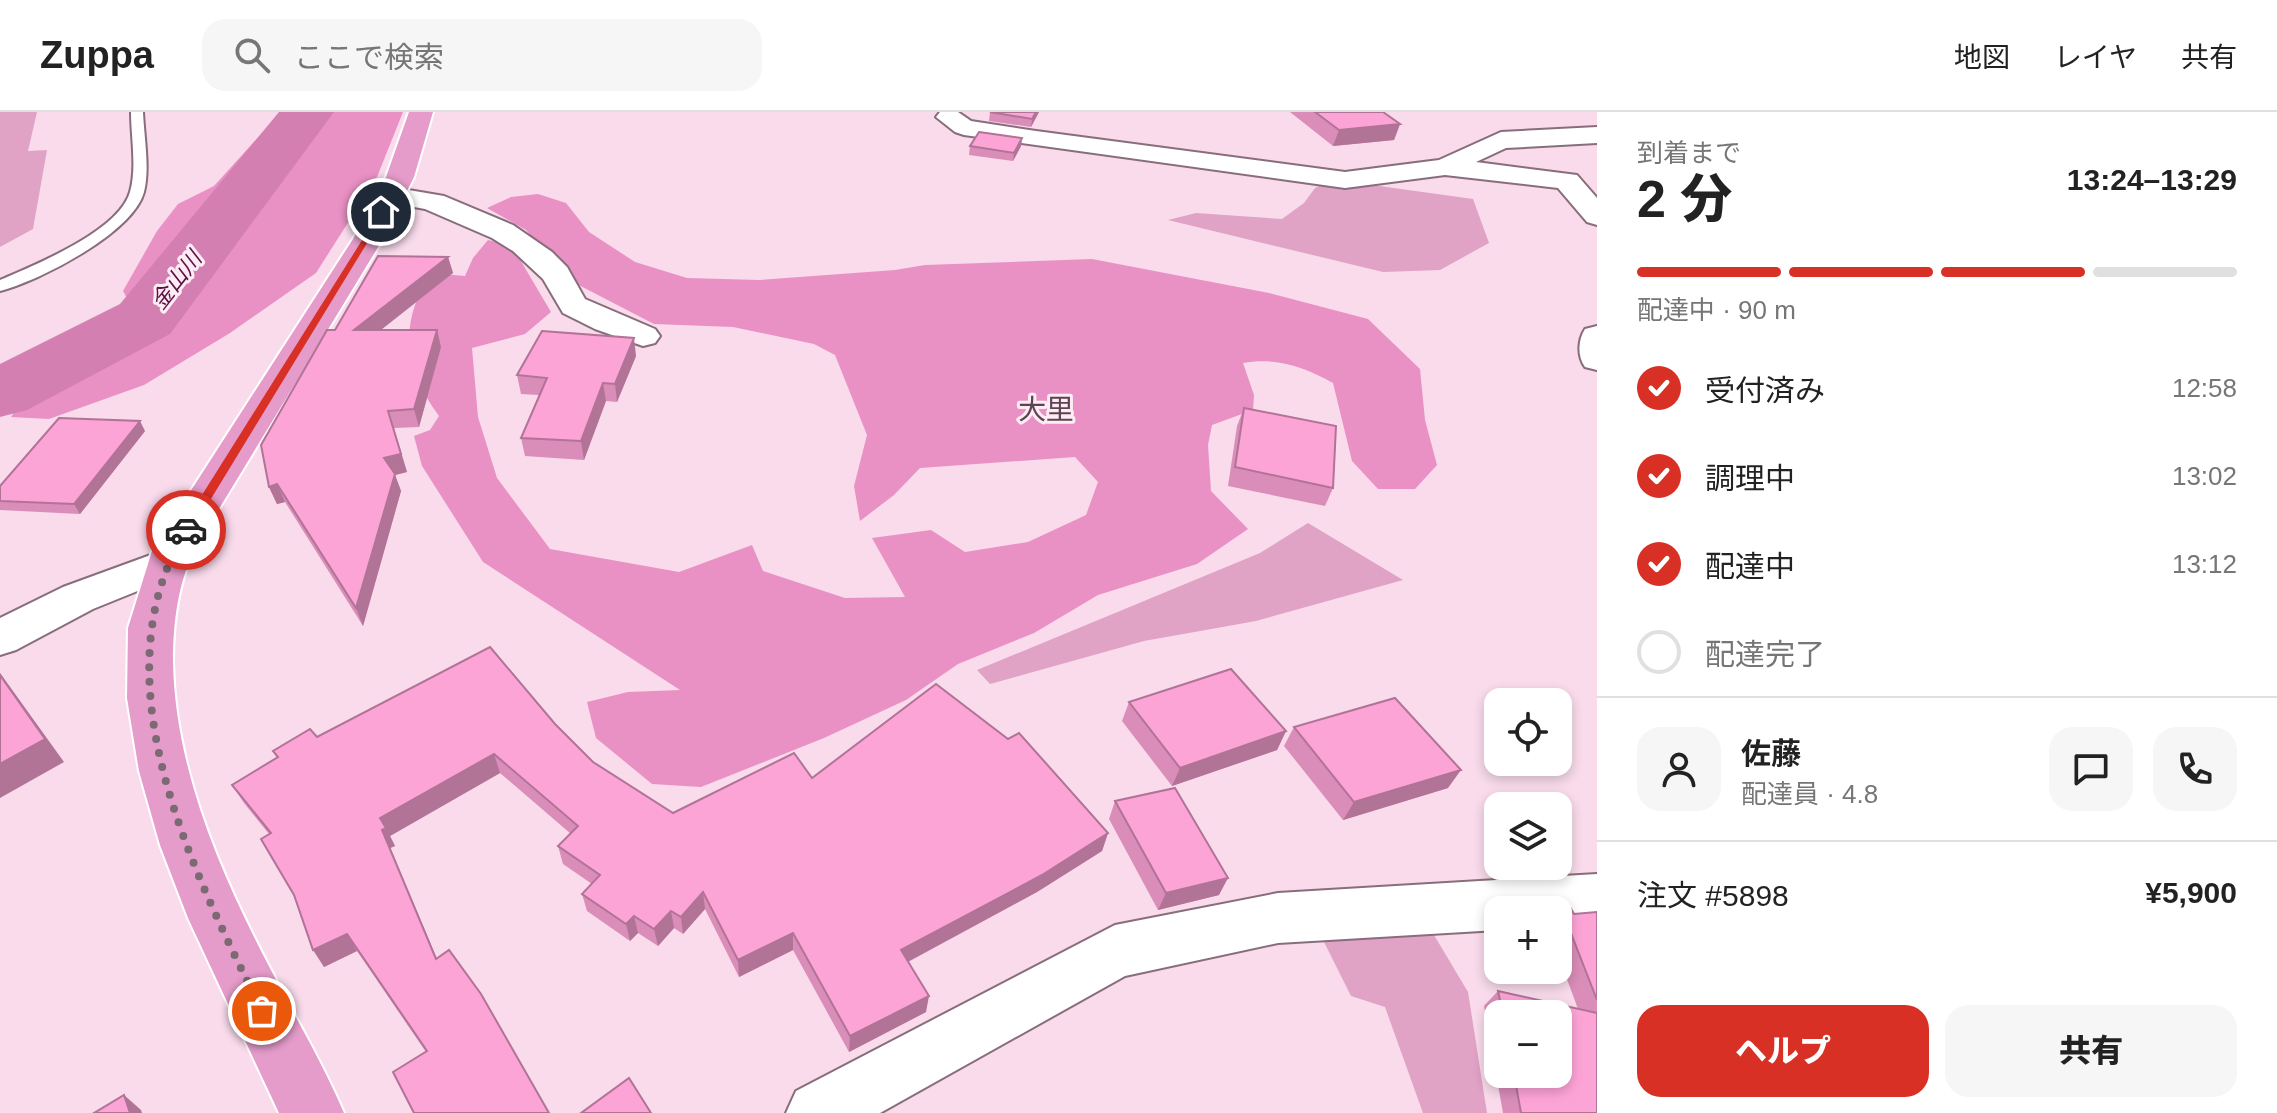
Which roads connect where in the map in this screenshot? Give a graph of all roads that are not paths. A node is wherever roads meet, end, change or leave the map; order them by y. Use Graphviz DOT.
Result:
graph roads {
  1 [pos="137,112"];
  2 [pos="421,112"];
  3 [pos="949,117"];
  4 [pos="1597,135"];
  5 [pos="1445,167"];
  6 [pos="391,195"];
  7 [pos="1597,216"];
  8 [pos="0,286"];
  9 [pos="643,336"];
  10 [pos="1597,336"];
  11 [pos="1597,360"];
  12 [pos="167,563"];
  13 [pos="0,638"];
  14 [pos="1597,899"];
  15 [pos="312,1113"];
  16 [pos="818,1113"];
  1 -- 8 [label="lane"];
  2 -- 6 [label="main road"];
  3 -- 5 [label="street"];
  4 -- 5 [label="street"];
  5 -- 7 [label="street"];
  6 -- 9 [label="street"];
  6 -- 12 [label="main road"];
  10 -- 11 [label="street"];
  12 -- 13 [label="street"];
  12 -- 15 [label="main road"];
  14 -- 16 [label="street"];
}
